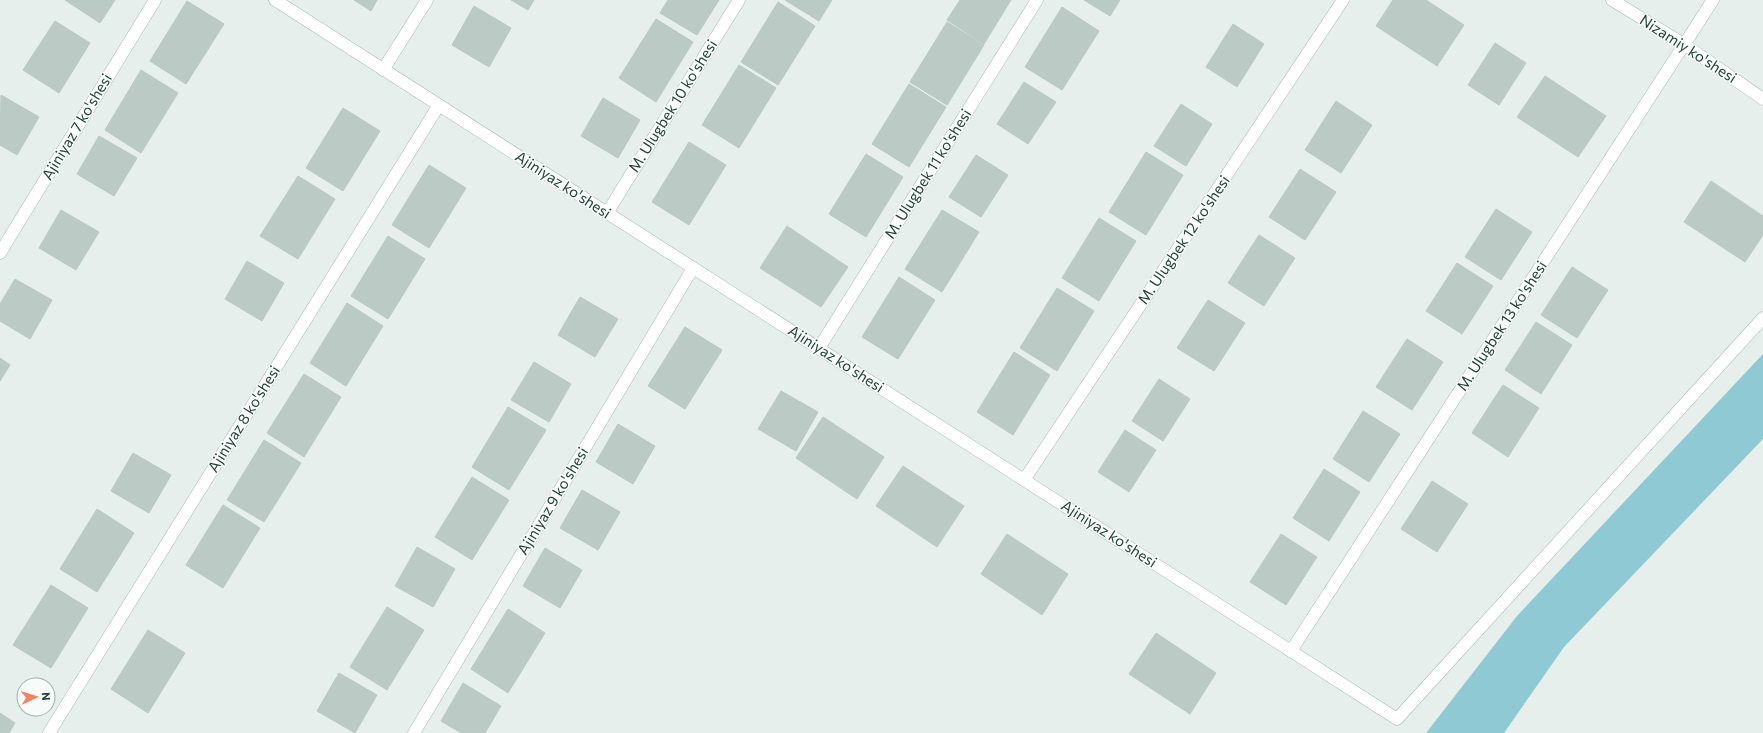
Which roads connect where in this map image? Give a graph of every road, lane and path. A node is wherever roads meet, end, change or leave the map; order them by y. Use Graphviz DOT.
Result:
graph roads {
  1 [pos="155,0"];
  2 [pos="275,0"];
  3 [pos="427,0"];
  4 [pos="739,0"];
  5 [pos="1036,0"];
  6 [pos="1343,0"];
  7 [pos="1612,0"];
  8 [pos="1713,0"];
  9 [pos="1685,45"];
  10 [pos="383,70"];
  11 [pos="1763,99"];
  12 [pos="439,105"];
  13 [pos="607,213"];
  14 [pos="0,253"];
  15 [pos="693,268"];
  16 [pos="1763,318"];
  17 [pos="818,348"];
  18 [pos="1024,480"];
  19 [pos="1291,651"];
  20 [pos="49,733"];
  21 [pos="414,733"];
  1 -- 14 [label="street, Ajiniyaz 7 ko'shesi"];
  2 -- 10 [label="street, Ajiniyaz ko'shesi"];
  3 -- 10 [label="street"];
  4 -- 13 [label="street, M. Ulugbek 10 ko'shesi"];
  5 -- 17 [label="street, M. Ulugbek 11 ko'shesi"];
  6 -- 18 [label="street, M. Ulugbek 12 ko'shesi"];
  7 -- 9 [label="street, Nizamiy ko'shesi"];
  8 -- 9 [label="street, M. Ulugbek 13 ko'shesi"];
  9 -- 11 [label="street, Nizamiy ko'shesi"];
  9 -- 19 [label="street, M. Ulugbek 13 ko'shesi"];
  10 -- 12 [label="street, Ajiniyaz ko'shesi"];
  12 -- 13 [label="street, Ajiniyaz ko'shesi"];
  12 -- 20 [label="street, Ajiniyaz 8 ko'shesi"];
  13 -- 15 [label="street, Ajiniyaz ko'shesi"];
  15 -- 17 [label="street, Ajiniyaz ko'shesi"];
  15 -- 21 [label="street, Ajiniyaz 9 ko'shesi"];
  16 -- 19 [label="street, Ajiniyaz ko'shesi"];
  17 -- 18 [label="street, Ajiniyaz ko'shesi"];
  18 -- 19 [label="street, Ajiniyaz ko'shesi"];
}
